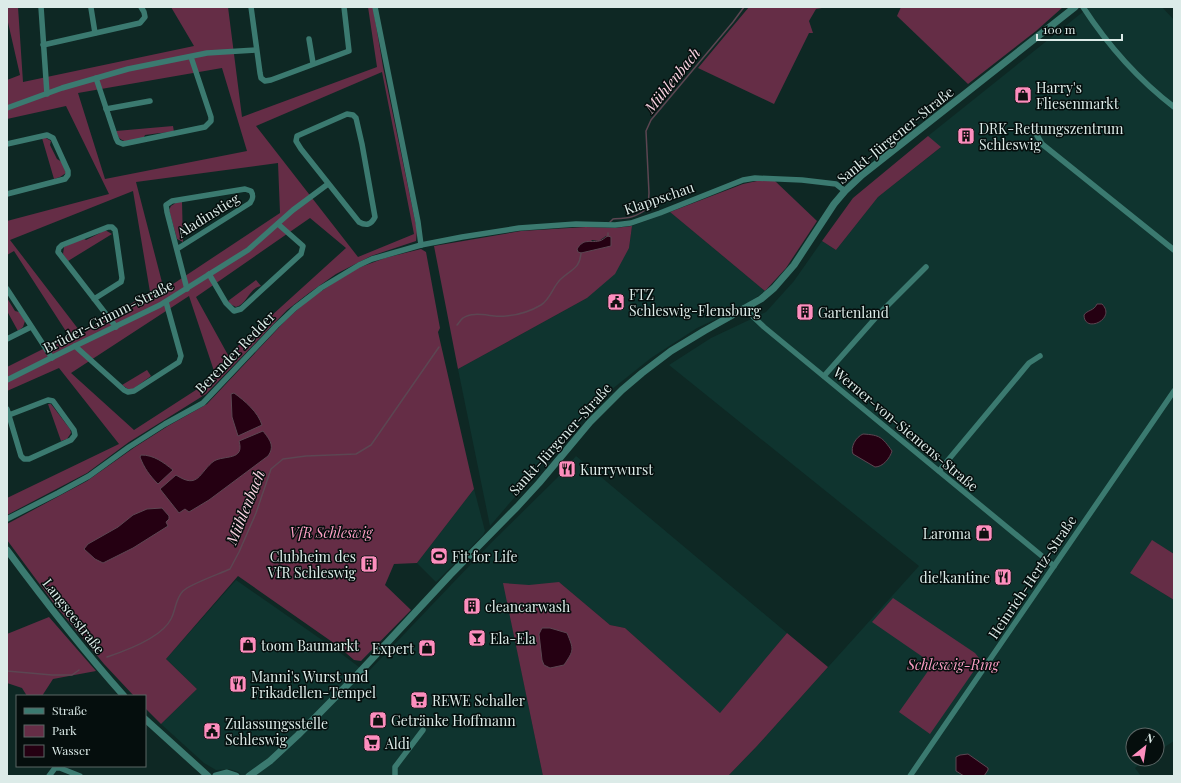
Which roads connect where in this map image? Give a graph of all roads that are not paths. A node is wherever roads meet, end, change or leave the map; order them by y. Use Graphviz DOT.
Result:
graph roads {
  1 [pos="41,7"];
  2 [pos="141,7"];
  3 [pos="250,7"];
  4 [pos="344,7"];
  5 [pos="375,7"];
  6 [pos="1075,7"];
  7 [pos="1083,7"];
  8 [pos="91,8"];
  9 [pos="95,33"];
  10 [pos="309,39"];
  11 [pos="43,45"];
  12 [pos="256,50"];
  13 [pos="191,57"];
  14 [pos="313,64"];
  15 [pos="96,78"];
  16 [pos="47,94"];
  17 [pos="150,101"];
  18 [pos="1174,107"];
  19 [pos="7,108"];
  20 [pos="106,108"];
  21 [pos="1036,132"];
  22 [pos="7,144"];
  23 [pos="328,184"];
  24 [pos="845,191"];
  25 [pos="7,194"];
  26 [pos="278,224"];
  27 [pos="428,243"];
  28 [pos="421,245"];
  29 [pos="177,249"];
  30 [pos="1174,250"];
  31 [pos="926,267"];
  32 [pos="209,274"];
  33 [pos="187,288"];
  34 [pos="7,289"];
  35 [pos="94,299"];
  36 [pos="166,302"];
  37 [pos="744,308"];
  38 [pos="31,327"];
  39 [pos="116,327"];
  40 [pos="7,339"];
  41 [pos="75,346"];
  42 [pos="1040,356"];
  43 [pos="52,358"];
  44 [pos="824,376"];
  45 [pos="7,380"];
  46 [pos="1174,391"];
  47 [pos="7,409"];
  48 [pos="9,416"];
  49 [pos="938,471"];
  50 [pos="7,519"];
  51 [pos="7,550"];
  52 [pos="1054,566"];
  53 [pos="123,695"];
  54 [pos="146,719"];
  55 [pos="422,730"];
  56 [pos="50,776"];
  57 [pos="80,776"];
  58 [pos="208,776"];
  59 [pos="216,776"];
  60 [pos="236,776"];
  61 [pos="249,776"];
  62 [pos="395,776"];
  63 [pos="910,776"];
  1 -- 11 [label="street"];
  2 -- 9 [label="street"];
  3 -- 12 [label="street"];
  4 -- 14 [label="street"];
  5 -- 28 [label="street"];
  6 -- 24 [label="street, Sankt-Jürgener-Straße"];
  7 -- 18 [label="street"];
  8 -- 9 [label="street"];
  9 -- 11 [label="street"];
  10 -- 14 [label="street"];
  11 -- 16 [label="street"];
  12 -- 13 [label="street"];
  12 -- 14 [label="street"];
  13 -- 15 [label="street"];
  13 -- 20 [label="street"];
  15 -- 16 [label="street"];
  15 -- 20 [label="street"];
  16 -- 19 [label="street"];
  17 -- 20 [label="street"];
  21 -- 30 [label="street"];
  22 -- 25 [label="street"];
  23 -- 23 [label="street"];
  23 -- 26 [label="street, Brüder-Grimm-Straße"];
  24 -- 27 [label="street, Klappschau"];
  24 -- 37 [label="street, Sankt-Jürgener-Straße"];
  26 -- 32 [label="street, Brüder-Grimm-Straße"];
  26 -- 32 [label="street"];
  27 -- 28 [label="street, Berender Redder"];
  28 -- 50 [label="street, Berender Redder"];
  29 -- 29 [label="street, Aladinstieg"];
  29 -- 33 [label="street, Aladinstieg"];
  31 -- 44 [label="street"];
  32 -- 33 [label="street, Brüder-Grimm-Straße"];
  33 -- 36 [label="street, Brüder-Grimm-Straße"];
  34 -- 38 [label="street"];
  35 -- 35 [label="street"];
  35 -- 39 [label="street"];
  36 -- 39 [label="street, Brüder-Grimm-Straße"];
  36 -- 41 [label="street"];
  37 -- 44 [label="street, Werner-von-Siemens-Straße"];
  37 -- 61 [label="street, Sankt-Jürgener-Straße"];
  38 -- 40 [label="street"];
  38 -- 43 [label="street"];
  39 -- 41 [label="street, Brüder-Grimm-Straße"];
  41 -- 43 [label="street, Brüder-Grimm-Straße"];
  42 -- 49 [label="street"];
  43 -- 45 [label="street, Brüder-Grimm-Straße"];
  44 -- 49 [label="street, Werner-von-Siemens-Straße"];
  46 -- 52 [label="street, Heinrich-Hertz-Straße"];
  47 -- 48 [label="street"];
  48 -- 48 [label="street"];
  49 -- 52 [label="street, Werner-von-Siemens-Straße"];
  51 -- 53 [label="street, Langseestraße"];
  52 -- 63 [label="street, Heinrich-Hertz-Straße"];
  54 -- 58 [label="street"];
  55 -- 62 [label="street"];
  56 -- 57 [label="street"];
  59 -- 60 [label="street"];
}
